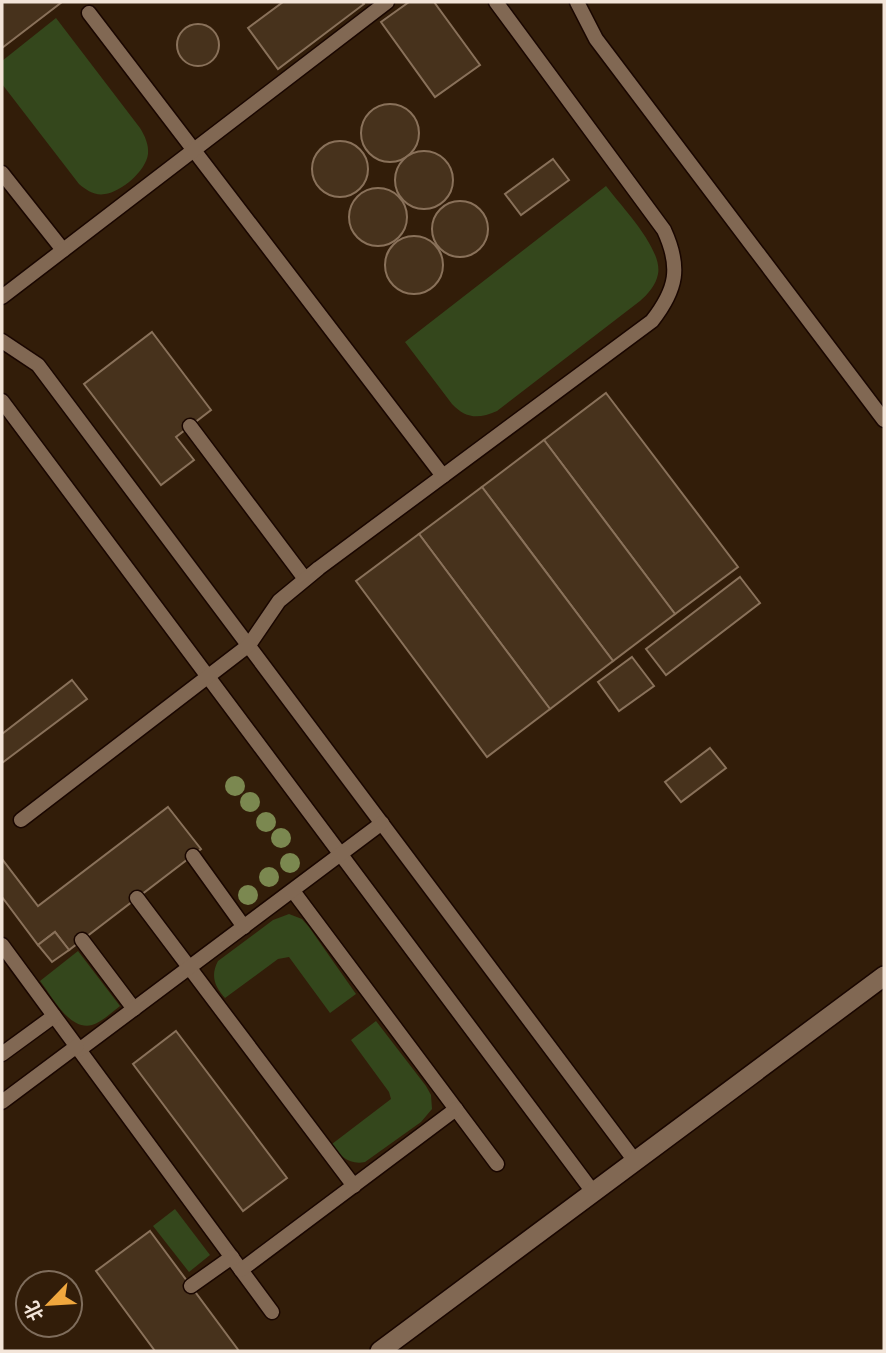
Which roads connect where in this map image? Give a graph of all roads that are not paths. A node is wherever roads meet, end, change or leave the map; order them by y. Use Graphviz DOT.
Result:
graph roads {
  1 [pos="387,2"];
  2 [pos="496,2"];
  3 [pos="577,2"];
  4 [pos="89,13"];
  5 [pos="193,150"];
  6 [pos="2,173"];
  7 [pos="63,250"];
  8 [pos="2,297"];
  9 [pos="2,341"];
  10 [pos="2,401"];
  11 [pos="884,420"];
  12 [pos="190,426"];
  13 [pos="443,476"];
  14 [pos="305,579"];
  15 [pos="248,645"];
  16 [pos="208,676"];
  17 [pos="21,820"];
  18 [pos="382,824"];
  19 [pos="341,855"];
  20 [pos="192,856"];
  21 [pos="293,891"];
  22 [pos="137,898"];
  23 [pos="244,927"];
  24 [pos="82,940"];
  25 [pos="2,945"];
  26 [pos="190,968"];
  27 [pos="884,976"];
  28 [pos="134,1009"];
  29 [pos="54,1016"];
  30 [pos="78,1048"];
  31 [pos="2,1054"];
  32 [pos="2,1102"];
  33 [pos="456,1109"];
  34 [pos="635,1161"];
  35 [pos="497,1164"];
  36 [pos="354,1186"];
  37 [pos="593,1192"];
  38 [pos="232,1257"];
  39 [pos="241,1270"];
  40 [pos="191,1286"];
  41 [pos="272,1312"];
  42 [pos="380,1351"];
  1 -- 5 [label="lane"];
  2 -- 13 [label="lane"];
  3 -- 11 [label="lane"];
  4 -- 5 [label="lane"];
  5 -- 7 [label="lane"];
  5 -- 13 [label="lane"];
  6 -- 7 [label="lane"];
  7 -- 8 [label="lane"];
  9 -- 15 [label="lane"];
  10 -- 16 [label="lane"];
  12 -- 14 [label="lane"];
  13 -- 14 [label="lane"];
  14 -- 15 [label="lane"];
  15 -- 16 [label="lane"];
  15 -- 18 [label="lane"];
  16 -- 17 [label="lane"];
  16 -- 19 [label="lane"];
  18 -- 19 [label="lane"];
  18 -- 34 [label="lane"];
  19 -- 21 [label="lane"];
  19 -- 37 [label="lane"];
  20 -- 23 [label="lane"];
  21 -- 23 [label="lane"];
  21 -- 33 [label="lane"];
  22 -- 26 [label="lane"];
  23 -- 26 [label="lane"];
  24 -- 28 [label="lane"];
  25 -- 29 [label="lane"];
  26 -- 28 [label="lane"];
  26 -- 36 [label="lane"];
  27 -- 34 [label="street"];
  28 -- 30 [label="lane"];
  29 -- 30 [label="lane"];
  29 -- 31 [label="lane"];
  30 -- 32 [label="lane"];
  30 -- 38 [label="lane"];
  33 -- 35 [label="lane"];
  33 -- 36 [label="lane"];
  34 -- 37 [label="street"];
  36 -- 39 [label="lane"];
  37 -- 42 [label="street"];
  38 -- 39 [label="lane"];
  38 -- 40 [label="lane"];
  39 -- 41 [label="lane"];
}
